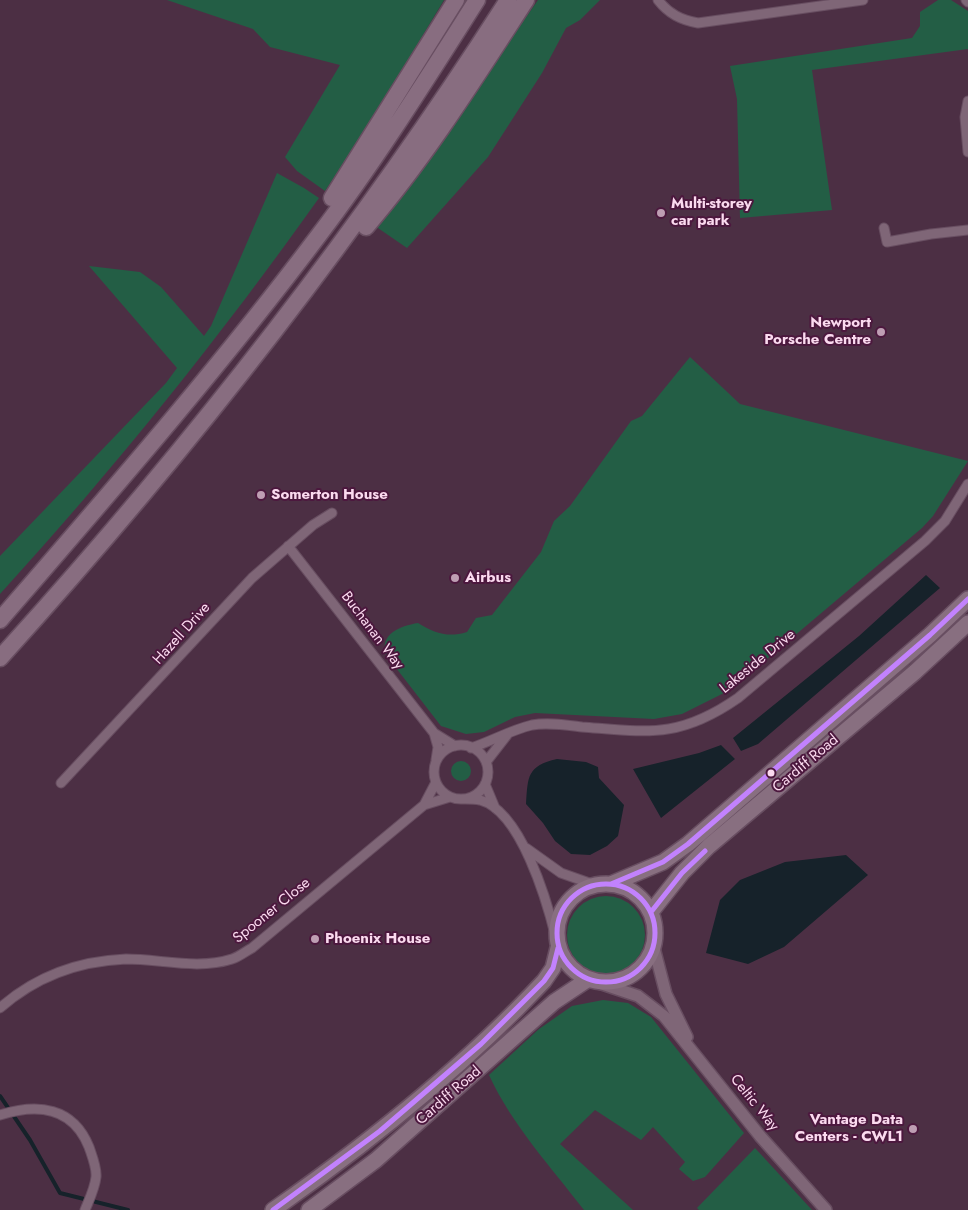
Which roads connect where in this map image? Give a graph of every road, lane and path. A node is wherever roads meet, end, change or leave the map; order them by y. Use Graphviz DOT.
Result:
graph roads {
  1 [pos="456,0"];
  2 [pos="476,0"];
  3 [pos="508,0"];
  4 [pos="526,0"];
  5 [pos="658,0"];
  6 [pos="863,0"];
  7 [pos="817,3"];
  8 [pos="968,101"];
  9 [pos="968,152"];
  10 [pos="884,228"];
  11 [pos="968,230"];
  12 [pos="268,300"];
  13 [pos="254,360"];
  14 [pos="968,484"];
  15 [pos="332,513"];
  16 [pos="288,546"];
  17 [pos="968,599"];
  18 [pos="0,620"];
  19 [pos="968,623"];
  20 [pos="0,658"];
  21 [pos="434,733"];
  22 [pos="509,733"];
  23 [pos="455,746"];
  24 [pos="472,748"];
  25 [pos="486,762"];
  26 [pos="436,765"];
  27 [pos="61,782"];
  28 [pos="436,782"];
  29 [pos="485,784"];
  30 [pos="450,797"];
  31 [pos="465,799"];
  32 [pos="424,805"];
  33 [pos="495,808"];
  34 [pos="526,847"];
  35 [pos="611,884"];
  36 [pos="595,885"];
  37 [pos="651,912"];
  38 [pos="557,943"];
  39 [pos="654,948"];
  40 [pos="593,981"];
  41 [pos="0,1008"];
  42 [pos="700,1058"];
  43 [pos="0,1115"];
  44 [pos="85,1210"];
  45 [pos="273,1210"];
  46 [pos="310,1210"];
  47 [pos="826,1210"];
  1 -- 12 [label="highway"];
  2 -- 12 [label="highway"];
  3 -- 13 [label="highway"];
  4 -- 13 [label="highway"];
  5 -- 7 [label="street"];
  6 -- 7 [label="street"];
  8 -- 9 [label="street"];
  10 -- 11 [label="street"];
  12 -- 18 [label="highway"];
  13 -- 20 [label="highway"];
  14 -- 22 [label="street, Lakeside Drive"];
  15 -- 16 [label="street, Hazell Drive"];
  16 -- 21 [label="street, Buchanan Way"];
  16 -- 27 [label="street, Hazell Drive"];
  17 -- 35 [label="main road, Cardiff Road"];
  19 -- 37 [label="main road, Cardiff Road"];
  21 -- 23 [label="street, Buchanan Way"];
  21 -- 26 [label="street"];
  22 -- 24 [label="street, Lakeside Drive"];
  22 -- 25 [label="street"];
  23 -- 24 [label="street, Buchanan Way"];
  23 -- 26 [label="street"];
  24 -- 25 [label="street"];
  25 -- 29 [label="street"];
  26 -- 28 [label="street"];
  28 -- 30 [label="street"];
  28 -- 32 [label="street, Spooner Close"];
  29 -- 31 [label="street"];
  29 -- 33 [label="street"];
  30 -- 31 [label="street"];
  30 -- 32 [label="street, Spooner Close"];
  31 -- 33 [label="street"];
  32 -- 41 [label="street, Spooner Close"];
  33 -- 34 [label="street"];
  34 -- 36 [label="street"];
  34 -- 38 [label="street"];
  35 -- 36 [label="main road, Cardiff Road"];
  35 -- 37 [label="main road, Cardiff Road"];
  36 -- 38 [label="main road, Cardiff Road"];
  37 -- 39 [label="main road"];
  38 -- 40 [label="main road"];
  38 -- 45 [label="main road, Cardiff Road"];
  39 -- 40 [label="main road, Cardiff Road"];
  39 -- 42 [label="street, Celtic Way"];
  40 -- 42 [label="street, Celtic Way"];
  40 -- 46 [label="main road, Cardiff Road"];
  42 -- 47 [label="street, Celtic Way"];
  43 -- 44 [label="street"];
}
